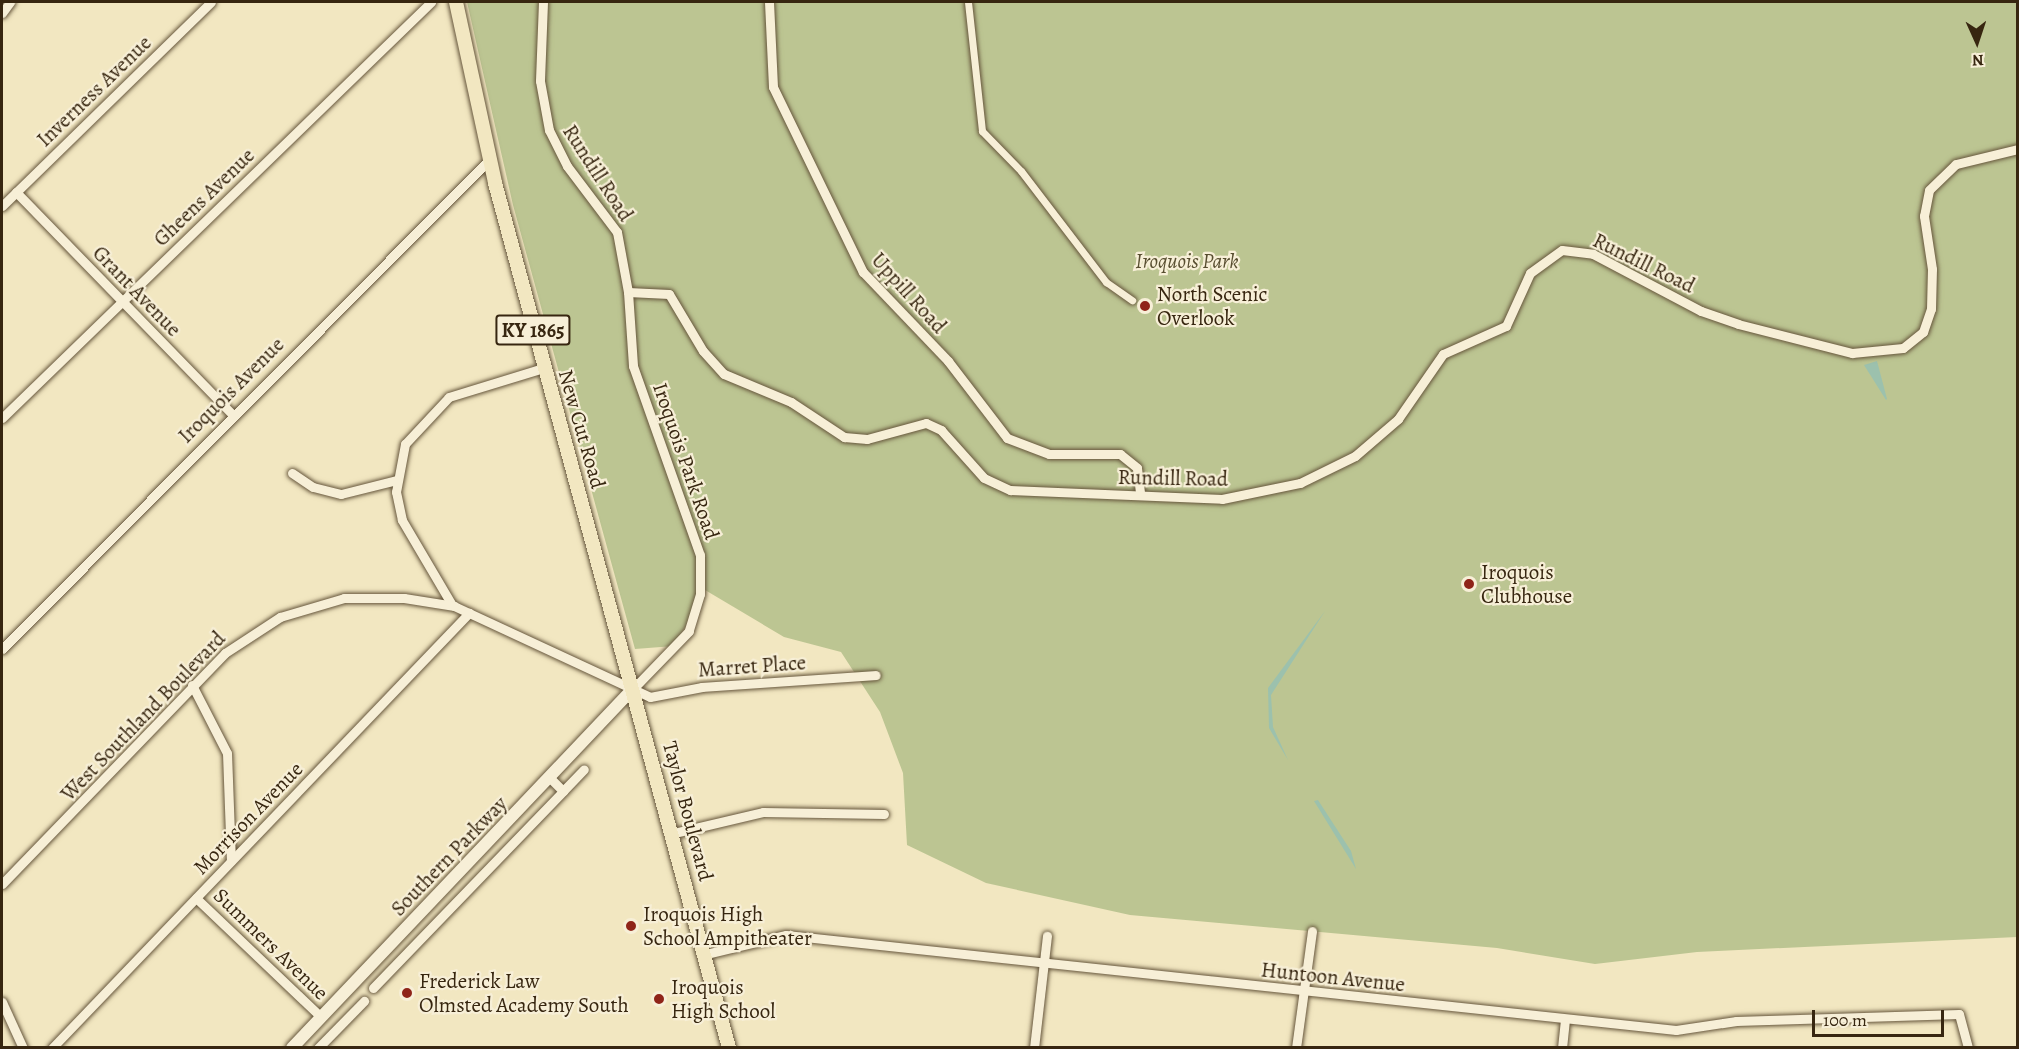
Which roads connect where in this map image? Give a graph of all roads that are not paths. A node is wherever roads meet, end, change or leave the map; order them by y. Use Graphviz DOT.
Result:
graph roads {
  1 [pos="10,2"];
  2 [pos="211,2"];
  3 [pos="432,2"];
  4 [pos="456,2"];
  5 [pos="543,2"];
  6 [pos="769,2"];
  7 [pos="968,2"];
  8 [pos="2,13"];
  9 [pos="2018,149"];
  10 [pos="489,160"];
  11 [pos="16,192"];
  12 [pos="2,206"];
  13 [pos="628,292"];
  14 [pos="1132,300"];
  15 [pos="122,302"];
  16 [pos="543,368"];
  17 [pos="233,415"];
  18 [pos="2,418"];
  19 [pos="292,473"];
  20 [pos="397,480"];
  21 [pos="1140,493"];
  22 [pos="452,605"];
  23 [pos="469,613"];
  24 [pos="2,649"];
  25 [pos="876,675"];
  26 [pos="192,685"];
  27 [pos="632,690"];
  28 [pos="584,769"];
  29 [pos="550,778"];
  30 [pos="563,791"];
  31 [pos="884,814"];
  32 [pos="674,833"];
  33 [pos="231,861"];
  34 [pos="2,884"];
  35 [pos="196,898"];
  36 [pos="1312,931"];
  37 [pos="1047,936"];
  38 [pos="706,954"];
  39 [pos="376,959"];
  40 [pos="1044,963"];
  41 [pos="390,971"];
  42 [pos="372,988"];
  43 [pos="1304,992"];
  44 [pos="364,1000"];
  45 [pos="2,1002"];
  46 [pos="321,1017"];
  47 [pos="1565,1021"];
  48 [pos="23,1047"];
  49 [pos="52,1047"];
  50 [pos="292,1047"];
  51 [pos="318,1047"];
  52 [pos="729,1047"];
  53 [pos="1034,1047"];
  54 [pos="1296,1047"];
  55 [pos="1562,1047"];
  56 [pos="1968,1047"];
  1 -- 8 [label="street"];
  2 -- 11 [label="street, Inverness Avenue"];
  3 -- 15 [label="street, Gheens Avenue"];
  4 -- 10 [label="main road, New Cut Road / KY 1865"];
  5 -- 13 [label="street, Rundill Road"];
  6 -- 21 [label="street, Uppill Road"];
  7 -- 14 [label="street"];
  9 -- 21 [label="street, Rundill Road"];
  10 -- 16 [label="main road, New Cut Road / KY 1865"];
  10 -- 17 [label="street, Iroquois Avenue"];
  11 -- 12 [label="street, Inverness Avenue"];
  11 -- 15 [label="street, Grant Avenue"];
  13 -- 21 [label="street, Rundill Road"];
  13 -- 27 [label="street, Iroquois Park Road"];
  15 -- 17 [label="street, Grant Avenue"];
  15 -- 18 [label="street, Gheens Avenue"];
  16 -- 20 [label="street"];
  16 -- 27 [label="main road, New Cut Road / KY 1865"];
  17 -- 24 [label="street, Iroquois Avenue"];
  19 -- 20 [label="street"];
  20 -- 22 [label="street"];
  22 -- 23 [label="street, West Southland Boulevard"];
  22 -- 26 [label="street, West Southland Boulevard"];
  23 -- 27 [label="street, West Southland Boulevard"];
  23 -- 33 [label="street, Morrison Avenue"];
  25 -- 27 [label="street, Marret Place"];
  26 -- 33 [label="street, Summers Avenue"];
  26 -- 34 [label="street, West Southland Boulevard"];
  27 -- 29 [label="main road, Southern Parkway"];
  27 -- 32 [label="main road, Taylor Boulevard / KY 1865"];
  28 -- 30 [label="street"];
  29 -- 30 [label="street"];
  29 -- 39 [label="main road, Southern Parkway"];
  30 -- 41 [label="street"];
  31 -- 32 [label="street"];
  32 -- 38 [label="main road, Taylor Boulevard / KY 1865"];
  33 -- 35 [label="street, Morrison Avenue"];
  35 -- 46 [label="street, Summers Avenue"];
  35 -- 49 [label="street, Morrison Avenue"];
  36 -- 43 [label="street"];
  37 -- 40 [label="street"];
  38 -- 40 [label="street, Huntoon Avenue"];
  38 -- 52 [label="main road, Taylor Boulevard / KY 1865"];
  39 -- 41 [label="street"];
  39 -- 46 [label="main road, Southern Parkway"];
  40 -- 43 [label="street, Huntoon Avenue"];
  40 -- 53 [label="street"];
  41 -- 42 [label="street"];
  43 -- 47 [label="street, Huntoon Avenue"];
  43 -- 54 [label="street"];
  44 -- 51 [label="street"];
  45 -- 48 [label="street"];
  46 -- 50 [label="main road, Southern Parkway"];
  47 -- 55 [label="street"];
  47 -- 56 [label="street, Huntoon Avenue"];
}
